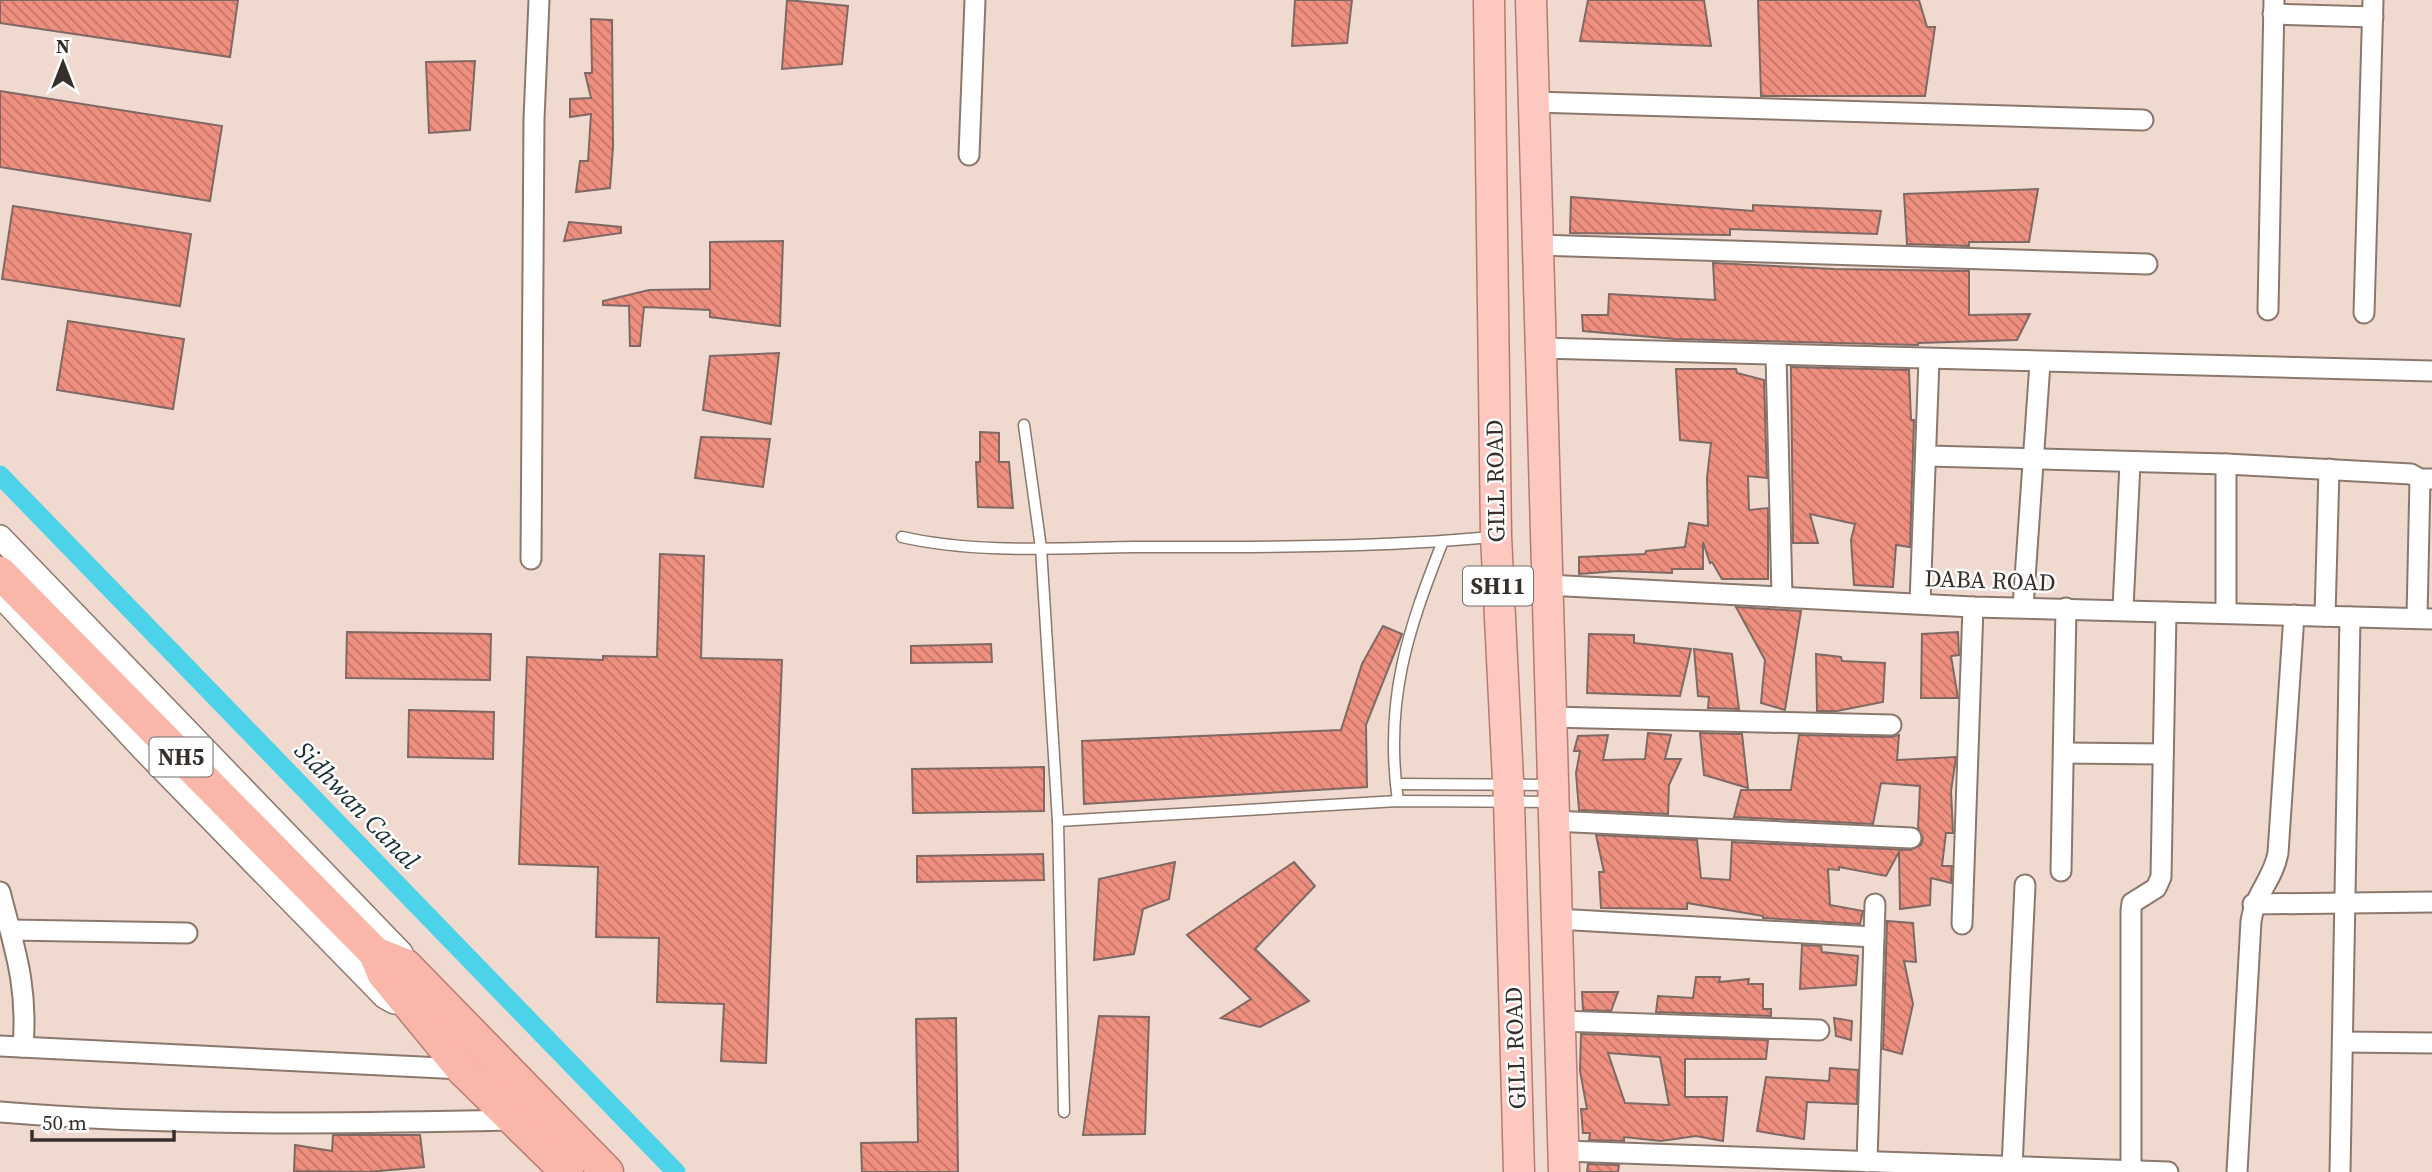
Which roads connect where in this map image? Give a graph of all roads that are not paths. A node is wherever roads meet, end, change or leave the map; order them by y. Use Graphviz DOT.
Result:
graph roads {
  1 [pos="539,0"];
  2 [pos="975,0"];
  3 [pos="1489,0"];
  4 [pos="1531,0"];
  5 [pos="2273,7"];
  6 [pos="2373,9"];
  7 [pos="1533,102"];
  8 [pos="2143,120"];
  9 [pos="969,155"];
  10 [pos="1537,245"];
  11 [pos="2147,264"];
  12 [pos="2268,310"];
  13 [pos="2364,313"];
  14 [pos="1540,348"];
  15 [pos="1776,356"];
  16 [pos="1929,360"];
  17 [pos="2040,363"];
  18 [pos="2432,371"];
  19 [pos="1024,425"];
  20 [pos="1927,456"];
  21 [pos="2034,461"];
  22 [pos="2130,463"];
  23 [pos="2226,464"];
  24 [pos="2329,469"];
  25 [pos="2426,479"];
  26 [pos="1496,536"];
  27 [pos="0,537"];
  28 [pos="902,537"];
  29 [pos="1443,541"];
  30 [pos="1041,548"];
  31 [pos="531,559"];
  32 [pos="0,573"];
  33 [pos="1547,584"];
  34 [pos="1498,586"];
  35 [pos="0,595"];
  36 [pos="1782,595"];
  37 [pos="1920,602"];
  38 [pos="1973,607"];
  39 [pos="2023,607"];
  40 [pos="2066,608"];
  41 [pos="2123,608"];
  42 [pos="2166,612"];
  43 [pos="2226,612"];
  44 [pos="2294,615"];
  45 [pos="2325,616"];
  46 [pos="2350,617"];
  47 [pos="2424,619"];
  48 [pos="1550,717"];
  49 [pos="1891,725"];
  50 [pos="2064,753"];
  51 [pos="2163,754"];
  52 [pos="1396,784"];
  53 [pos="1508,792"];
  54 [pos="1398,801"];
  55 [pos="1553,803"];
  56 [pos="1058,821"];
  57 [pos="1911,838"];
  58 [pos="2061,871"];
  59 [pos="2025,885"];
  60 [pos="0,892"];
  61 [pos="2432,902"];
  62 [pos="1875,904"];
  63 [pos="2253,904"];
  64 [pos="2346,904"];
  65 [pos="1557,919"];
  66 [pos="1962,924"];
  67 [pos="10,930"];
  68 [pos="187,933"];
  69 [pos="1874,937"];
  70 [pos="368,947"];
  71 [pos="405,964"];
  72 [pos="421,1017"];
  73 [pos="1560,1021"];
  74 [pos="1819,1030"];
  75 [pos="2344,1042"];
  76 [pos="2432,1043"];
  77 [pos="0,1046"];
  78 [pos="23,1047"];
  79 [pos="463,1069"];
  80 [pos="0,1111"];
  81 [pos="1064,1112"];
  82 [pos="514,1120"];
  83 [pos="1867,1161"];
  84 [pos="1564,1162"];
  85 [pos="2012,1167"];
  86 [pos="2066,1170"];
  87 [pos="2131,1171"];
  88 [pos="567,1172"];
  89 [pos="607,1172"];
  90 [pos="1519,1172"];
  91 [pos="2168,1172"];
  92 [pos="2236,1172"];
  93 [pos="2340,1172"];
  1 -- 31 [label="street"];
  2 -- 9 [label="street"];
  3 -- 26 [label="main road, GILL ROAD / SH11"];
  4 -- 7 [label="main road, GILL ROAD / SH11"];
  5 -- 6 [label="street"];
  5 -- 12 [label="street"];
  6 -- 13 [label="street"];
  7 -- 8 [label="street"];
  7 -- 10 [label="main road, GILL ROAD / SH11"];
  10 -- 11 [label="street"];
  10 -- 14 [label="main road, GILL ROAD / SH11"];
  14 -- 15 [label="street"];
  14 -- 33 [label="main road, GILL ROAD / SH11"];
  15 -- 16 [label="street"];
  15 -- 36 [label="street"];
  16 -- 17 [label="street"];
  16 -- 20 [label="street"];
  17 -- 18 [label="street"];
  17 -- 21 [label="street"];
  19 -- 30 [label="lane"];
  20 -- 21 [label="street"];
  20 -- 37 [label="street"];
  21 -- 22 [label="street"];
  21 -- 39 [label="street"];
  22 -- 23 [label="street"];
  22 -- 41 [label="street"];
  23 -- 24 [label="street"];
  23 -- 43 [label="street"];
  24 -- 25 [label="street"];
  24 -- 45 [label="street"];
  25 -- 47 [label="street"];
  26 -- 29 [label="lane"];
  26 -- 34 [label="main road, GILL ROAD / SH11"];
  27 -- 71 [label="street"];
  28 -- 30 [label="lane"];
  29 -- 30 [label="lane"];
  29 -- 52 [label="lane"];
  30 -- 56 [label="lane"];
  32 -- 70 [label="highway, NH5"];
  33 -- 34 [label="street, DABA ROAD"];
  33 -- 36 [label="street, DABA ROAD"];
  33 -- 48 [label="main road, GILL ROAD / SH11"];
  34 -- 53 [label="main road, GILL ROAD / SH11"];
  35 -- 72 [label="street"];
  36 -- 37 [label="street, DABA ROAD"];
  37 -- 38 [label="street, DABA ROAD"];
  38 -- 39 [label="street, DABA ROAD"];
  38 -- 66 [label="street"];
  39 -- 40 [label="street, DABA ROAD"];
  40 -- 41 [label="street, DABA ROAD"];
  40 -- 50 [label="street"];
  41 -- 42 [label="street, DABA ROAD"];
  42 -- 43 [label="street, DABA ROAD"];
  42 -- 51 [label="street"];
  43 -- 44 [label="street, DABA ROAD"];
  44 -- 45 [label="street, DABA ROAD"];
  44 -- 63 [label="street"];
  45 -- 46 [label="street, DABA ROAD"];
  46 -- 47 [label="street, DABA ROAD"];
  46 -- 64 [label="street"];
  48 -- 49 [label="street"];
  48 -- 55 [label="main road, GILL ROAD / SH11"];
  50 -- 51 [label="street"];
  50 -- 58 [label="street"];
  51 -- 87 [label="street"];
  52 -- 53 [label="lane"];
  52 -- 54 [label="lane"];
  53 -- 54 [label="lane"];
  53 -- 55 [label="lane"];
  53 -- 55 [label="lane"];
  53 -- 90 [label="main road, GILL ROAD / SH11"];
  54 -- 56 [label="lane"];
  55 -- 57 [label="street"];
  55 -- 65 [label="main road, GILL ROAD / SH11"];
  56 -- 81 [label="lane"];
  59 -- 85 [label="street"];
  60 -- 67 [label="street"];
  61 -- 64 [label="street"];
  62 -- 69 [label="street"];
  63 -- 64 [label="street"];
  63 -- 92 [label="street"];
  64 -- 75 [label="street"];
  65 -- 69 [label="street"];
  65 -- 73 [label="main road, GILL ROAD / SH11"];
  67 -- 68 [label="street"];
  67 -- 78 [label="street"];
  69 -- 83 [label="street"];
  70 -- 71 [label="highway, NH5"];
  70 -- 72 [label="highway, NH5"];
  71 -- 89 [label="highway, NH5"];
  72 -- 79 [label="highway, NH5"];
  73 -- 74 [label="street"];
  73 -- 84 [label="main road, GILL ROAD / SH11"];
  75 -- 76 [label="street"];
  75 -- 93 [label="street"];
  77 -- 78 [label="street"];
  78 -- 79 [label="street"];
  79 -- 82 [label="highway, NH5"];
  80 -- 82 [label="street"];
  82 -- 88 [label="highway, NH5"];
  83 -- 84 [label="street"];
  83 -- 85 [label="street"];
  85 -- 86 [label="street"];
  86 -- 87 [label="street"];
  87 -- 91 [label="street"];
}
